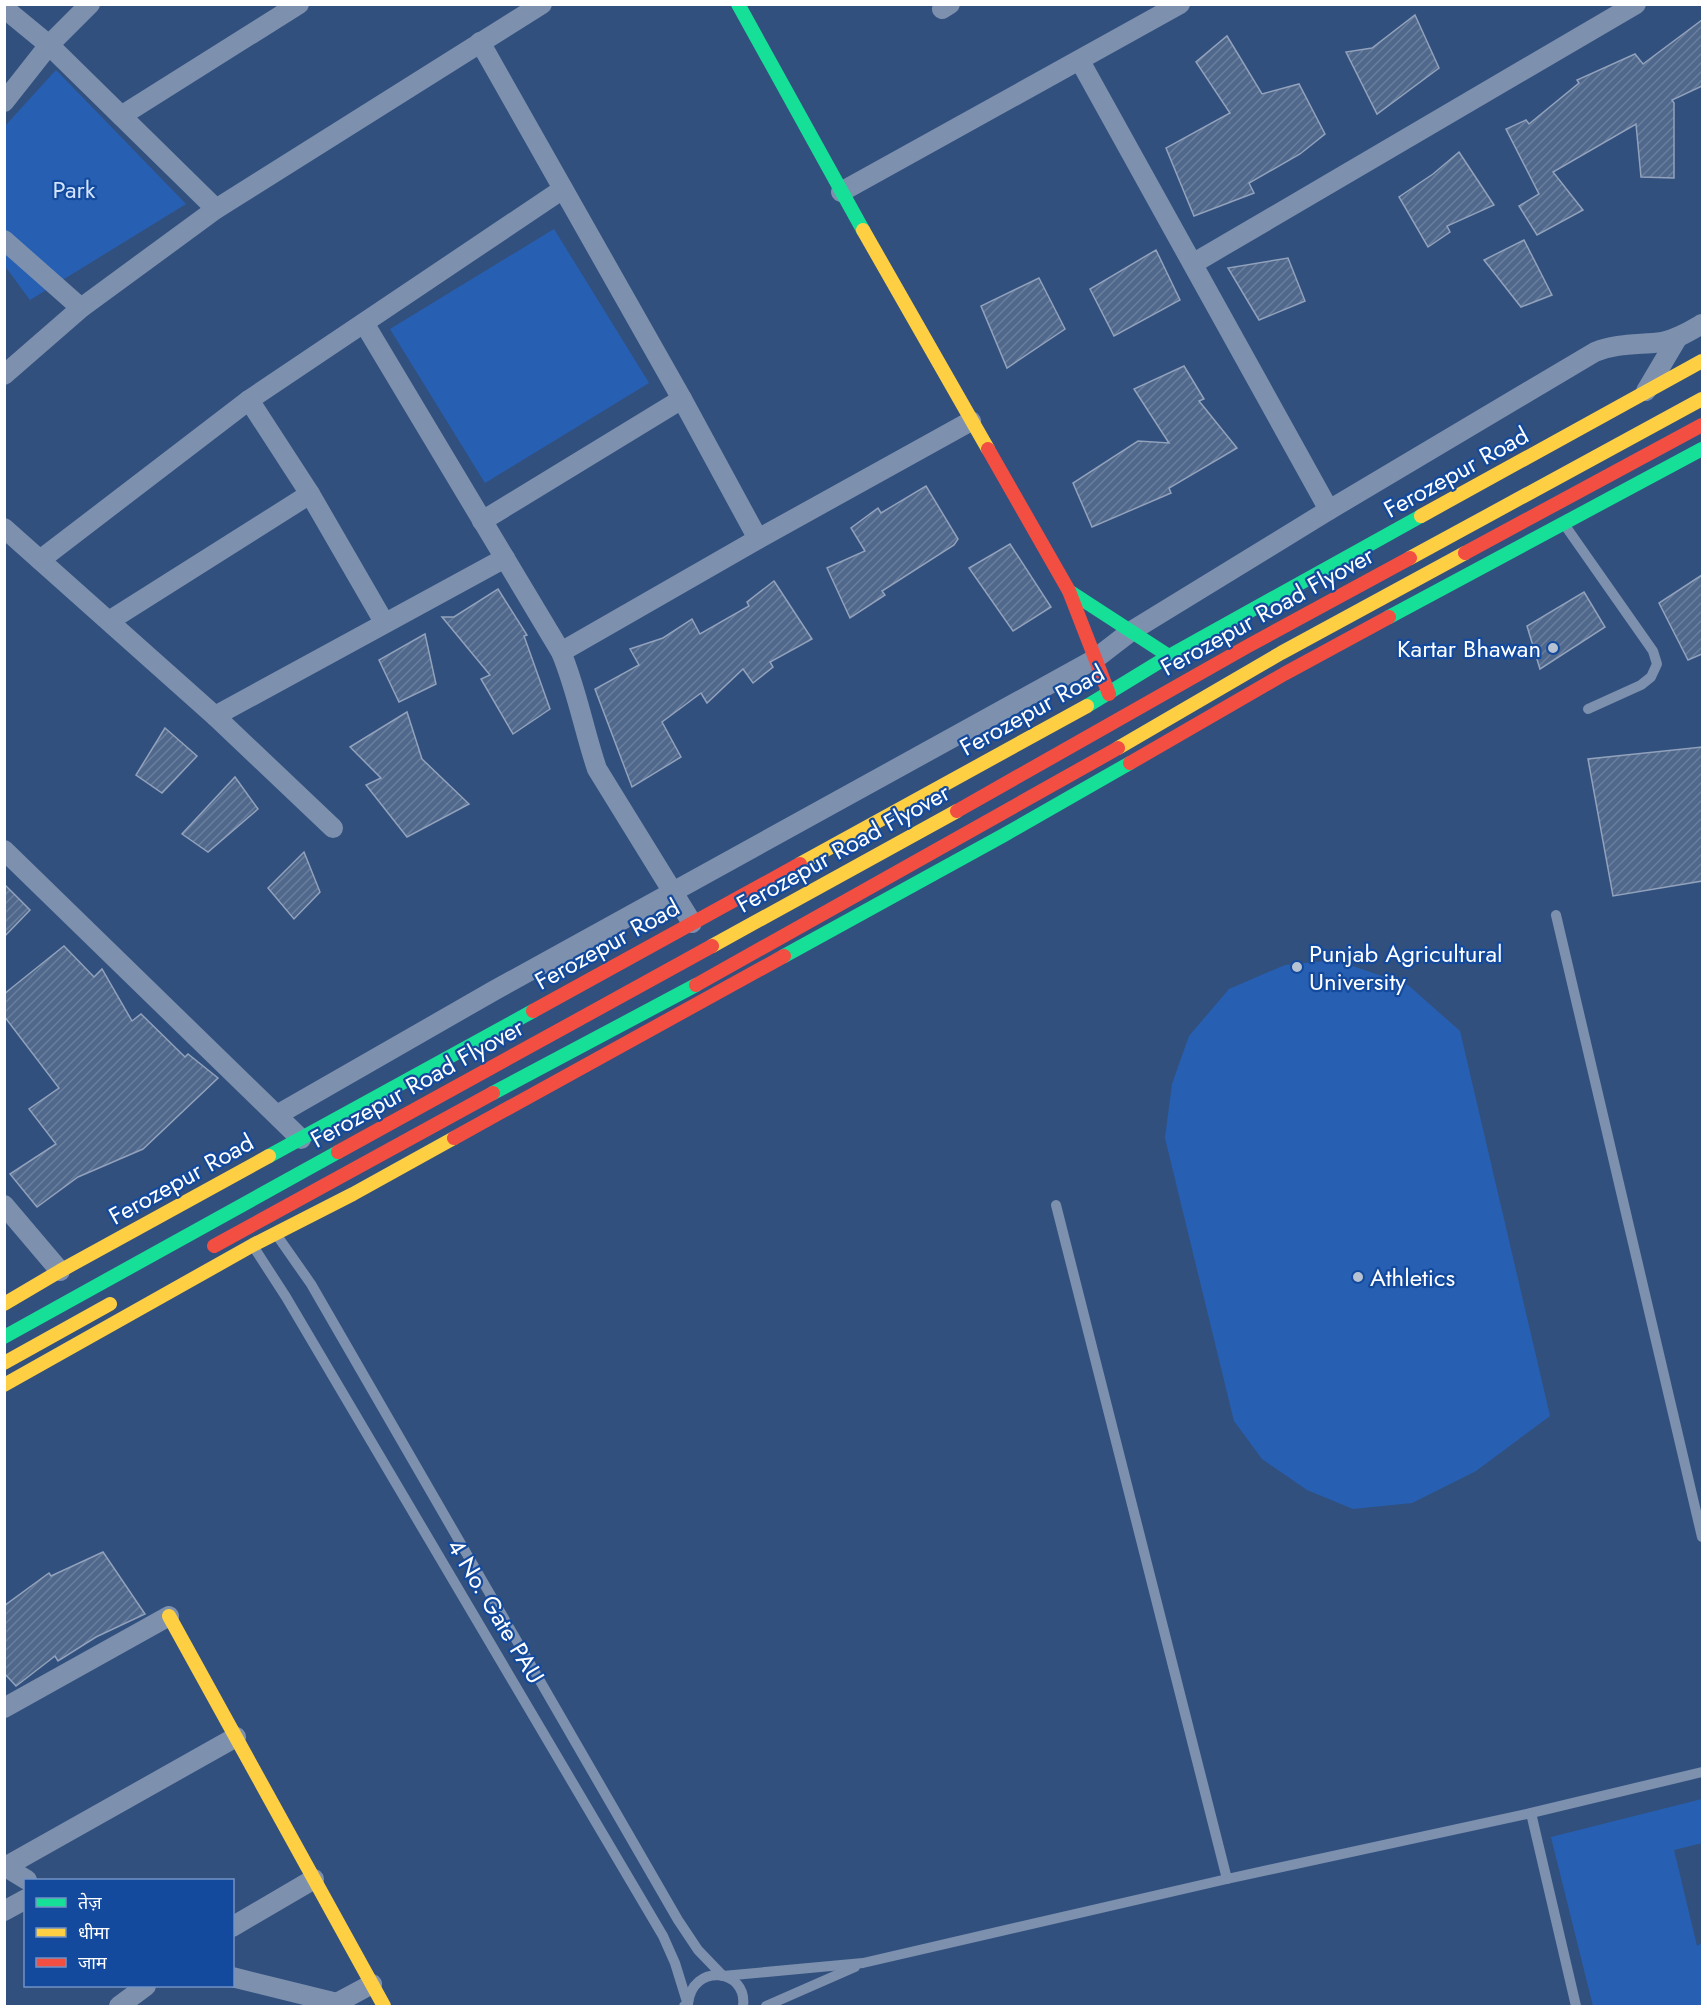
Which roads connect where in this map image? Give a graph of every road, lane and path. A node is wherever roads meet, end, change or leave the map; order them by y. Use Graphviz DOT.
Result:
graph roads {
  1 [pos="90,4"];
  2 [pos="299,4"];
  3 [pos="542,4"];
  4 [pos="738,4"];
  5 [pos="1180,4"];
  6 [pos="1636,4"];
  7 [pos="4,8"];
  8 [pos="480,42"];
  9 [pos="49,45"];
  10 [pos="1080,61"];
  11 [pos="4,102"];
  12 [pos="121,116"];
  13 [pos="562,189"];
  14 [pos="842,192"];
  15 [pos="216,209"];
  16 [pos="4,240"];
  17 [pos="1194,263"];
  18 [pos="81,308"];
  19 [pos="364,323"];
  20 [pos="1702,324"];
  21 [pos="1678,337"];
  22 [pos="1702,361"];
  23 [pos="4,375"];
  24 [pos="1645,393"];
  25 [pos="682,399"];
  26 [pos="1702,399"];
  27 [pos="249,400"];
  28 [pos="971,421"];
  29 [pos="1702,425"];
  30 [pos="1702,449"];
  31 [pos="310,494"];
  32 [pos="1329,510"];
  33 [pos="482,521"];
  34 [pos="1564,524"];
  35 [pos="4,528"];
  36 [pos="758,539"];
  37 [pos="505,558"];
  38 [pos="40,560"];
  39 [pos="1069,591"];
  40 [pos="109,621"];
  41 [pos="384,622"];
  42 [pos="1130,632"];
  43 [pos="561,652"];
  44 [pos="1169,656"];
  45 [pos="1095,659"];
  46 [pos="1109,694"];
  47 [pos="1588,709"];
  48 [pos="215,716"];
  49 [pos="333,828"];
  50 [pos="4,850"];
  51 [pos="673,891"];
  52 [pos="1556,915"];
  53 [pos="692,923"];
  54 [pos="277,1115"];
  55 [pos="301,1138"];
  56 [pos="4,1205"];
  57 [pos="1056,1205"];
  58 [pos="276,1233"];
  59 [pos="253,1245"];
  60 [pos="198,1255"];
  61 [pos="60,1271"];
  62 [pos="125,1296"];
  63 [pos="4,1304"];
  64 [pos="4,1337"];
  65 [pos="4,1364"];
  66 [pos="4,1386"];
  67 [pos="1702,1537"];
  68 [pos="169,1616"];
  69 [pos="4,1708"];
  70 [pos="236,1737"];
  71 [pos="1702,1772"];
  72 [pos="1531,1813"];
  73 [pos="5,1866"];
  74 [pos="24,1879"];
  75 [pos="314,1879"];
  76 [pos="1227,1880"];
  77 [pos="24,1900"];
  78 [pos="4,1911"];
  79 [pos="234,1926"];
  80 [pos="863,1963"];
  81 [pos="723,1976"];
  82 [pos="234,1978"];
  83 [pos="372,1984"];
  84 [pos="145,1987"];
  85 [pos="334,2005"];
  86 [pos="687,2006"];
  87 [pos="119,2007"];
  88 [pos="384,2007"];
  89 [pos="743,2007"];
  90 [pos="766,2007"];
  91 [pos="1575,2007"];
  1 -- 9 [label="street"];
  2 -- 12 [label="street"];
  3 -- 8 [label="street"];
  4 -- 14 [label="main road"];
  5 -- 10 [label="street"];
  6 -- 17 [label="street"];
  7 -- 9 [label="street"];
  8 -- 13 [label="street"];
  8 -- 15 [label="street"];
  9 -- 11 [label="street"];
  9 -- 12 [label="street"];
  10 -- 14 [label="street"];
  10 -- 17 [label="street"];
  12 -- 15 [label="street"];
  13 -- 19 [label="street"];
  13 -- 25 [label="street"];
  14 -- 28 [label="main road"];
  15 -- 18 [label="street"];
  16 -- 18 [label="street"];
  17 -- 32 [label="street"];
  18 -- 23 [label="street"];
  19 -- 27 [label="street"];
  19 -- 33 [label="street"];
  20 -- 21 [label="street"];
  21 -- 24 [label="street"];
  21 -- 32 [label="street"];
  22 -- 24 [label="main road, Ferozepur Road"];
  24 -- 44 [label="main road, Ferozepur Road"];
  25 -- 33 [label="street"];
  25 -- 36 [label="street"];
  26 -- 64 [label="main road, Ferozepur Road Flyover"];
  27 -- 31 [label="street"];
  27 -- 38 [label="street"];
  28 -- 36 [label="street"];
  28 -- 39 [label="main road"];
  29 -- 60 [label="main road, Ferozepur Road Flyover"];
  30 -- 34 [label="main road"];
  31 -- 40 [label="street"];
  31 -- 41 [label="street"];
  32 -- 42 [label="street"];
  33 -- 37 [label="street"];
  34 -- 47 [label="lane"];
  34 -- 58 [label="main road"];
  35 -- 38 [label="street"];
  36 -- 43 [label="street"];
  37 -- 41 [label="street"];
  37 -- 43 [label="street"];
  38 -- 40 [label="street"];
  39 -- 42 [label="main road"];
  39 -- 45 [label="main road"];
  40 -- 48 [label="street"];
  41 -- 48 [label="street"];
  42 -- 44 [label="main road"];
  42 -- 45 [label="street"];
  43 -- 51 [label="street"];
  44 -- 46 [label="main road, Ferozepur Road"];
  45 -- 46 [label="main road"];
  45 -- 51 [label="street"];
  46 -- 53 [label="main road, Ferozepur Road"];
  48 -- 49 [label="street"];
  50 -- 54 [label="street"];
  51 -- 53 [label="street"];
  51 -- 54 [label="street"];
  52 -- 67 [label="lane"];
  53 -- 55 [label="main road, Ferozepur Road"];
  54 -- 55 [label="street"];
  55 -- 61 [label="main road, Ferozepur Road"];
  56 -- 61 [label="street"];
  57 -- 76 [label="lane"];
  58 -- 59 [label="main road"];
  58 -- 81 [label="lane, 4 No. Gate PAU"];
  59 -- 66 [label="main road"];
  59 -- 86 [label="lane, 4 No. Gate PAU"];
  61 -- 63 [label="main road, Ferozepur Road"];
  62 -- 65 [label="main road"];
  68 -- 69 [label="street"];
  68 -- 70 [label="main road"];
  70 -- 73 [label="street"];
  70 -- 75 [label="main road"];
  71 -- 72 [label="lane"];
  72 -- 76 [label="lane"];
  72 -- 91 [label="lane"];
  73 -- 74 [label="street"];
  75 -- 79 [label="street"];
  75 -- 83 [label="main road"];
  76 -- 80 [label="lane"];
  77 -- 78 [label="street"];
  80 -- 81 [label="lane"];
  80 -- 90 [label="lane"];
  81 -- 86 [label="lane"];
  81 -- 89 [label="lane, 4 No. Gate PAU"];
  82 -- 85 [label="street"];
  83 -- 85 [label="street"];
  83 -- 88 [label="main road"];
  84 -- 87 [label="street"];
}
